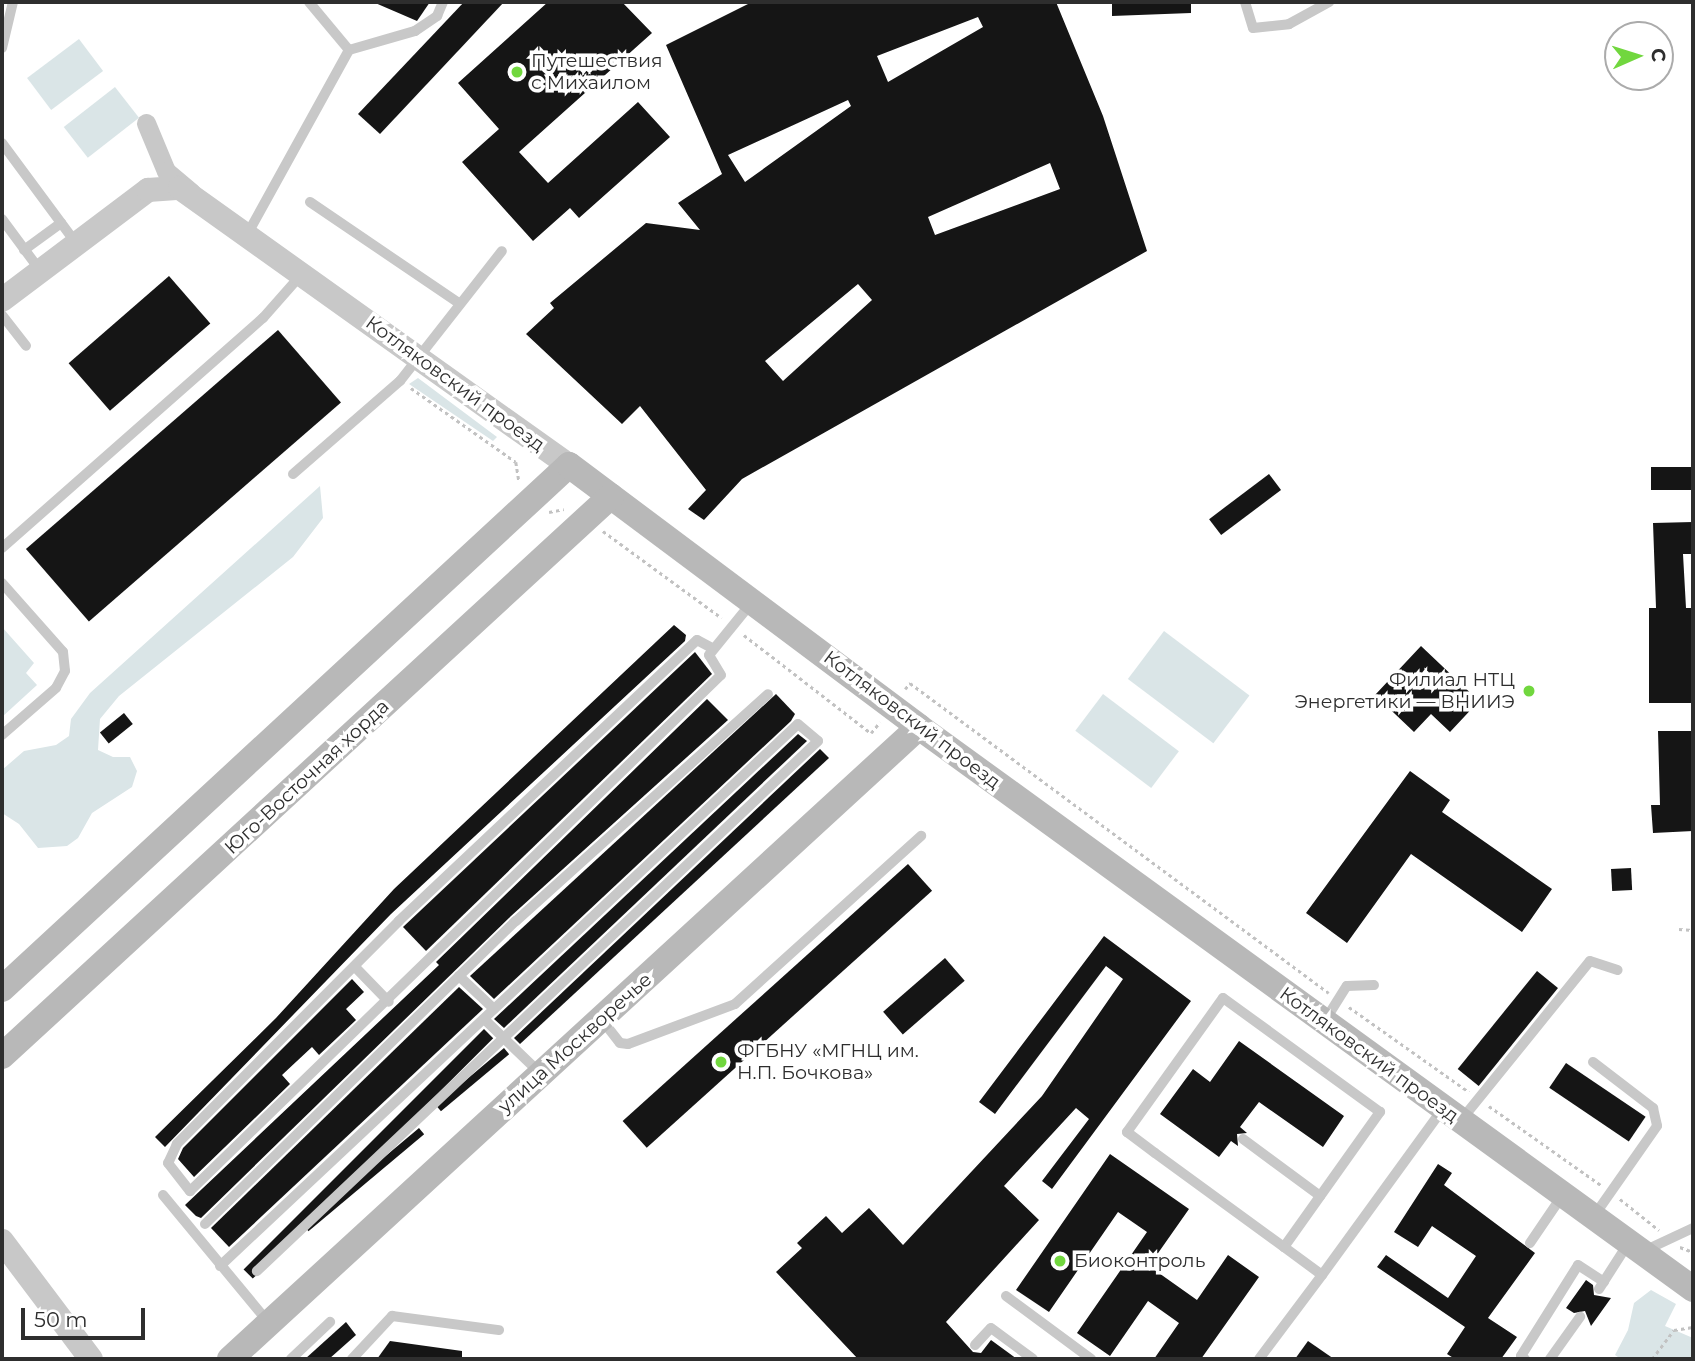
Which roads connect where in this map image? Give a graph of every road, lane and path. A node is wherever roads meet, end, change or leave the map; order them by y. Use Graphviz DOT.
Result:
graph roads {
  1 [pos="13,2"];
  2 [pos="309,2"];
  3 [pos="443,2"];
  4 [pos="1245,2"];
  5 [pos="1329,2"];
  6 [pos="2,48"];
  7 [pos="349,50"];
  8 [pos="146,123"];
  9 [pos="2,143"];
  10 [pos="159,156"];
  11 [pos="148,190"];
  12 [pos="195,195"];
  13 [pos="310,202"];
  14 [pos="2,219"];
  15 [pos="61,223"];
  16 [pos="247,233"];
  17 [pos="76,244"];
  18 [pos="24,250"];
  19 [pos="502,251"];
  20 [pos="40,271"];
  21 [pos="303,273"];
  22 [pos="2,300"];
  23 [pos="460,304"];
  24 [pos="2,315"];
  25 [pos="26,346"];
  26 [pos="418,358"];
  27 [pos="400,381"];
  28 [pos="504,441"];
  29 [pos="498,449"];
  30 [pos="569,465"];
  31 [pos="293,474"];
  32 [pos="517,487"];
  33 [pos="611,496"];
  34 [pos="570,508"];
  35 [pos="545,513"];
  36 [pos="2,548"];
  37 [pos="2,583"];
  38 [pos="752,602"];
  39 [pos="712,648"];
  40 [pos="768,694"];
  41 [pos="919,727"];
  42 [pos="2,735"];
  43 [pos="921,836"];
  44 [pos="1679,929"];
  45 [pos="1693,930"];
  46 [pos="356,968"];
  47 [pos="1618,971"];
  48 [pos="459,976"];
  49 [pos="1374,985"];
  50 [pos="2,989"];
  51 [pos="389,1002"];
  52 [pos="494,1009"];
  53 [pos="484,1019"];
  54 [pos="601,1020"];
  55 [pos="1324,1022"];
  56 [pos="504,1037"];
  57 [pos="2,1056"];
  58 [pos="1593,1062"];
  59 [pos="541,1073"];
  60 [pos="1451,1116"];
  61 [pos="1243,1139"];
  62 [pos="163,1195"];
  63 [pos="1563,1195"];
  64 [pos="1320,1196"];
  65 [pos="1594,1217"];
  66 [pos="205,1224"];
  67 [pos="1693,1228"];
  68 [pos="2,1241"];
  69 [pos="1530,1243"];
  70 [pos="1636,1246"];
  71 [pos="1283,1247"];
  72 [pos="220,1266"];
  73 [pos="257,1270"];
  74 [pos="1322,1275"];
  75 [pos="1693,1289"];
  76 [pos="1006,1296"];
  77 [pos="1580,1317"];
  78 [pos="330,1322"];
  79 [pos="269,1324"];
  80 [pos="1693,1327"];
  81 [pos="499,1330"];
  82 [pos="975,1345"];
  83 [pos="91,1359"];
  84 [pos="230,1359"];
  85 [pos="291,1359"];
  86 [pos="352,1359"];
  87 [pos="1033,1359"];
  88 [pos="1091,1359"];
  89 [pos="1259,1359"];
  90 [pos="1525,1359"];
  91 [pos="1550,1359"];
  92 [pos="1652,1359"];
  1 -- 6 [label="lane"];
  2 -- 7 [label="lane"];
  3 -- 7 [label="lane"];
  4 -- 5 [label="lane"];
  7 -- 16 [label="lane"];
  8 -- 10 [label="street"];
  9 -- 15 [label="lane"];
  10 -- 11 [label="street"];
  10 -- 12 [label="street"];
  11 -- 12 [label="street, Котляковский проезд"];
  11 -- 17 [label="street"];
  12 -- 16 [label="street, Котляковский проезд"];
  13 -- 23 [label="lane"];
  14 -- 18 [label="lane"];
  15 -- 17 [label="lane"];
  15 -- 18 [label="lane"];
  16 -- 21 [label="street, Котляковский проезд"];
  17 -- 20 [label="street"];
  18 -- 20 [label="lane"];
  19 -- 23 [label="lane"];
  20 -- 22 [label="street"];
  21 -- 26 [label="street, Котляковский проезд"];
  21 -- 36 [label="lane"];
  23 -- 26 [label="lane"];
  24 -- 25 [label="lane"];
  26 -- 27 [label="lane"];
  26 -- 30 [label="street, Котляковский проезд"];
  27 -- 29 [label="path"];
  27 -- 31 [label="lane"];
  28 -- 29 [label="path"];
  29 -- 32 [label="path"];
  30 -- 33 [label="main road, Котляковский проезд"];
  30 -- 50 [label="main road"];
  33 -- 38 [label="main road, Котляковский проезд"];
  33 -- 57 [label="main road, Юго-Восточная хорда"];
  34 -- 35 [label="path"];
  37 -- 42 [label="lane"];
  38 -- 39 [label="lane"];
  38 -- 41 [label="main road, Котляковский проезд"];
  39 -- 46 [label="lane"];
  39 -- 51 [label="lane"];
  40 -- 48 [label="lane"];
  41 -- 54 [label="main road, улица Москворечье"];
  41 -- 55 [label="main road, Котляковский проезд"];
  43 -- 54 [label="lane"];
  44 -- 45 [label="path"];
  46 -- 51 [label="lane"];
  46 -- 51 [label="lane"];
  47 -- 60 [label="lane"];
  48 -- 52 [label="lane"];
  48 -- 66 [label="lane"];
  49 -- 55 [label="lane"];
  52 -- 53 [label="lane"];
  52 -- 56 [label="lane"];
  53 -- 56 [label="lane"];
  53 -- 72 [label="lane"];
  54 -- 59 [label="main road, улица Москворечье"];
  55 -- 60 [label="main road, Котляковский проезд"];
  56 -- 59 [label="lane"];
  56 -- 73 [label="lane"];
  58 -- 65 [label="lane"];
  59 -- 79 [label="main road, улица Москворечье"];
  60 -- 63 [label="main road, Котляковский проезд"];
  60 -- 74 [label="lane"];
  61 -- 64 [label="lane"];
  62 -- 72 [label="lane"];
  63 -- 65 [label="main road, Котляковский проезд"];
  63 -- 69 [label="lane"];
  64 -- 71 [label="lane"];
  64 -- 71 [label="lane"];
  65 -- 70 [label="main road, Котляковский проезд"];
  67 -- 70 [label="lane"];
  68 -- 83 [label="street"];
  70 -- 75 [label="main road, Котляковский проезд"];
  70 -- 90 [label="lane"];
  71 -- 74 [label="lane"];
  72 -- 79 [label="lane"];
  74 -- 89 [label="lane"];
  76 -- 88 [label="lane"];
  77 -- 91 [label="lane"];
  78 -- 85 [label="lane"];
  79 -- 84 [label="main road, улица Москворечье"];
  80 -- 92 [label="path"];
  81 -- 86 [label="lane"];
  82 -- 87 [label="lane"];
}
